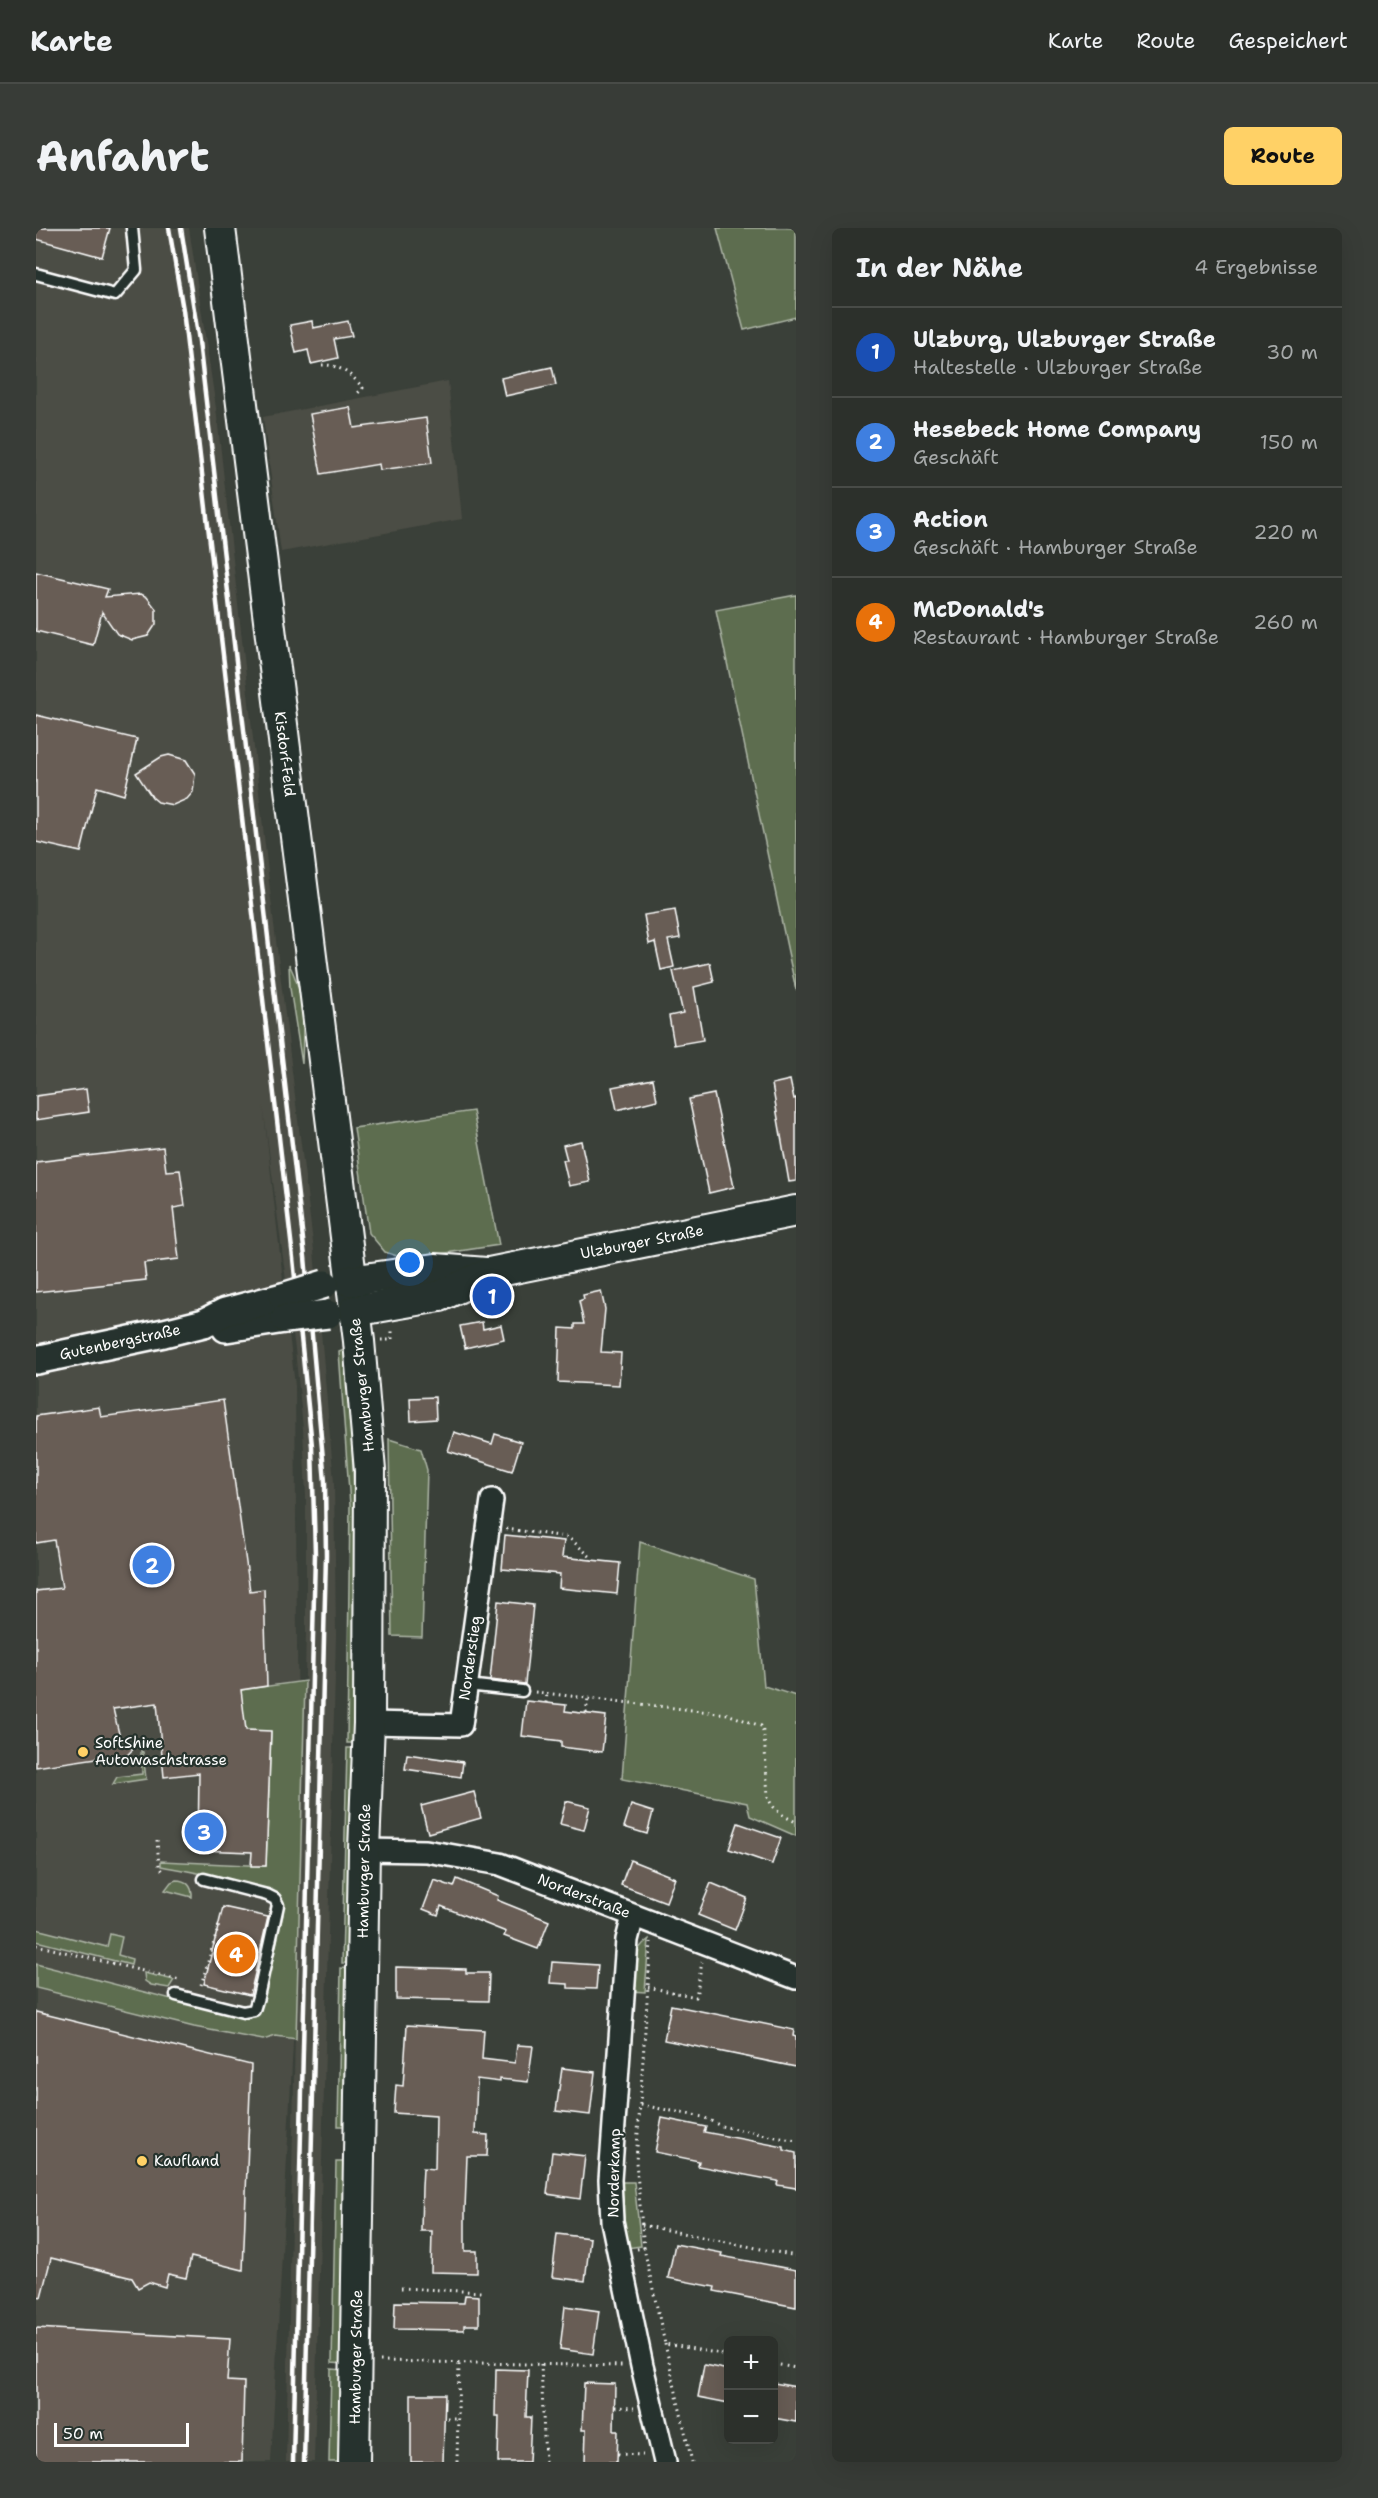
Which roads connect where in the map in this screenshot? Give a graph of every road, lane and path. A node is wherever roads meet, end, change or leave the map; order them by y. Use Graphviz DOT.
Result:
graph roads {
  1 [pos="132,228"];
  2 [pos="220,228"];
  3 [pos="36,274"];
  4 [pos="321,365"];
  5 [pos="358,393"];
  6 [pos="796,1211"];
  7 [pos="489,1273"];
  8 [pos="337,1283"];
  9 [pos="284,1308"];
  10 [pos="341,1312"];
  11 [pos="36,1360"];
  12 [pos="492,1500"];
  13 [pos="489,1527"];
  14 [pos="591,1560"];
  15 [pos="467,1685"];
  16 [pos="522,1691"];
  17 [pos="548,1694"];
  18 [pos="588,1698"];
  19 [pos="546,1703"];
  20 [pos="586,1713"];
  21 [pos="369,1723"];
  22 [pos="796,1822"];
  23 [pos="157,1840"];
  24 [pos="364,1850"];
  25 [pos="163,1871"];
  26 [pos="204,1879"];
  27 [pos="633,1916"];
  28 [pos="653,1923"];
  29 [pos="219,1924"];
  30 [pos="706,1944"];
  31 [pos="36,1945"];
  32 [pos="796,1978"];
  33 [pos="648,1987"];
  34 [pos="176,1995"];
  35 [pos="640,2105"];
  36 [pos="796,2141"];
  37 [pos="641,2225"];
  38 [pos="644,2248"];
  39 [pos="618,2252"];
  40 [pos="796,2256"];
  41 [pos="401,2288"];
  42 [pos="481,2292"];
  43 [pos="665,2344"];
  44 [pos="724,2354"];
  45 [pos="356,2361"];
  46 [pos="459,2363"];
  47 [pos="541,2364"];
  48 [pos="778,2365"];
  49 [pos="642,2366"];
  50 [pos="796,2368"];
  51 [pos="447,2418"];
  52 [pos="457,2418"];
  53 [pos="618,2454"];
  54 [pos="665,2459"];
  55 [pos="354,2462"];
  56 [pos="457,2462"];
  57 [pos="544,2462"];
  58 [pos="692,2462"];
  1 -- 3 [label="lane"];
  2 -- 8 [label="main road, Kisdorf-Feld"];
  4 -- 5 [label="path"];
  6 -- 7 [label="main road, Ulzburger Straße"];
  7 -- 8 [label="main road, Ulzburger Straße"];
  7 -- 10 [label="main road, Ulzburger Straße"];
  8 -- 9 [label="street, Gutenbergstraße, bridge"];
  8 -- 10 [label="main road, Hamburger Straße"];
  9 -- 10 [label="street, Gutenbergstraße, bridge"];
  9 -- 11 [label="street, Gutenbergstraße"];
  10 -- 21 [label="main road, Hamburger Straße"];
  12 -- 13 [label="street, Norderstieg"];
  13 -- 14 [label="path"];
  13 -- 15 [label="street, Norderstieg"];
  15 -- 16 [label="lane"];
  15 -- 21 [label="street, Norderstieg"];
  16 -- 17 [label="path"];
  17 -- 18 [label="path"];
  17 -- 19 [label="path"];
  18 -- 20 [label="path"];
  18 -- 22 [label="path"];
  21 -- 24 [label="main road, Hamburger Straße"];
  23 -- 25 [label="path"];
  24 -- 27 [label="street, Norderstraße"];
  24 -- 45 [label="main road, Hamburger Straße"];
  26 -- 34 [label="lane"];
  27 -- 28 [label="street, Norderstraße"];
  27 -- 39 [label="street, Norderkamp"];
  28 -- 30 [label="street, Norderstraße"];
  28 -- 33 [label="path"];
  29 -- 31 [label="path"];
  30 -- 32 [label="street, Norderstraße"];
  30 -- 33 [label="path"];
  33 -- 35 [label="path"];
  35 -- 36 [label="path"];
  35 -- 37 [label="path"];
  37 -- 38 [label="path"];
  37 -- 40 [label="path"];
  38 -- 39 [label="path"];
  38 -- 43 [label="path"];
  39 -- 49 [label="street, Norderkamp"];
  41 -- 42 [label="path"];
  43 -- 44 [label="path"];
  43 -- 58 [label="path"];
  45 -- 46 [label="path"];
  45 -- 55 [label="main road, Hamburger Straße"];
  46 -- 47 [label="path"];
  46 -- 52 [label="path"];
  47 -- 49 [label="path"];
  47 -- 57 [label="path"];
  48 -- 50 [label="path"];
  49 -- 54 [label="street, Norderkamp"];
  51 -- 52 [label="path"];
  52 -- 56 [label="path"];
  53 -- 54 [label="path"];
}
